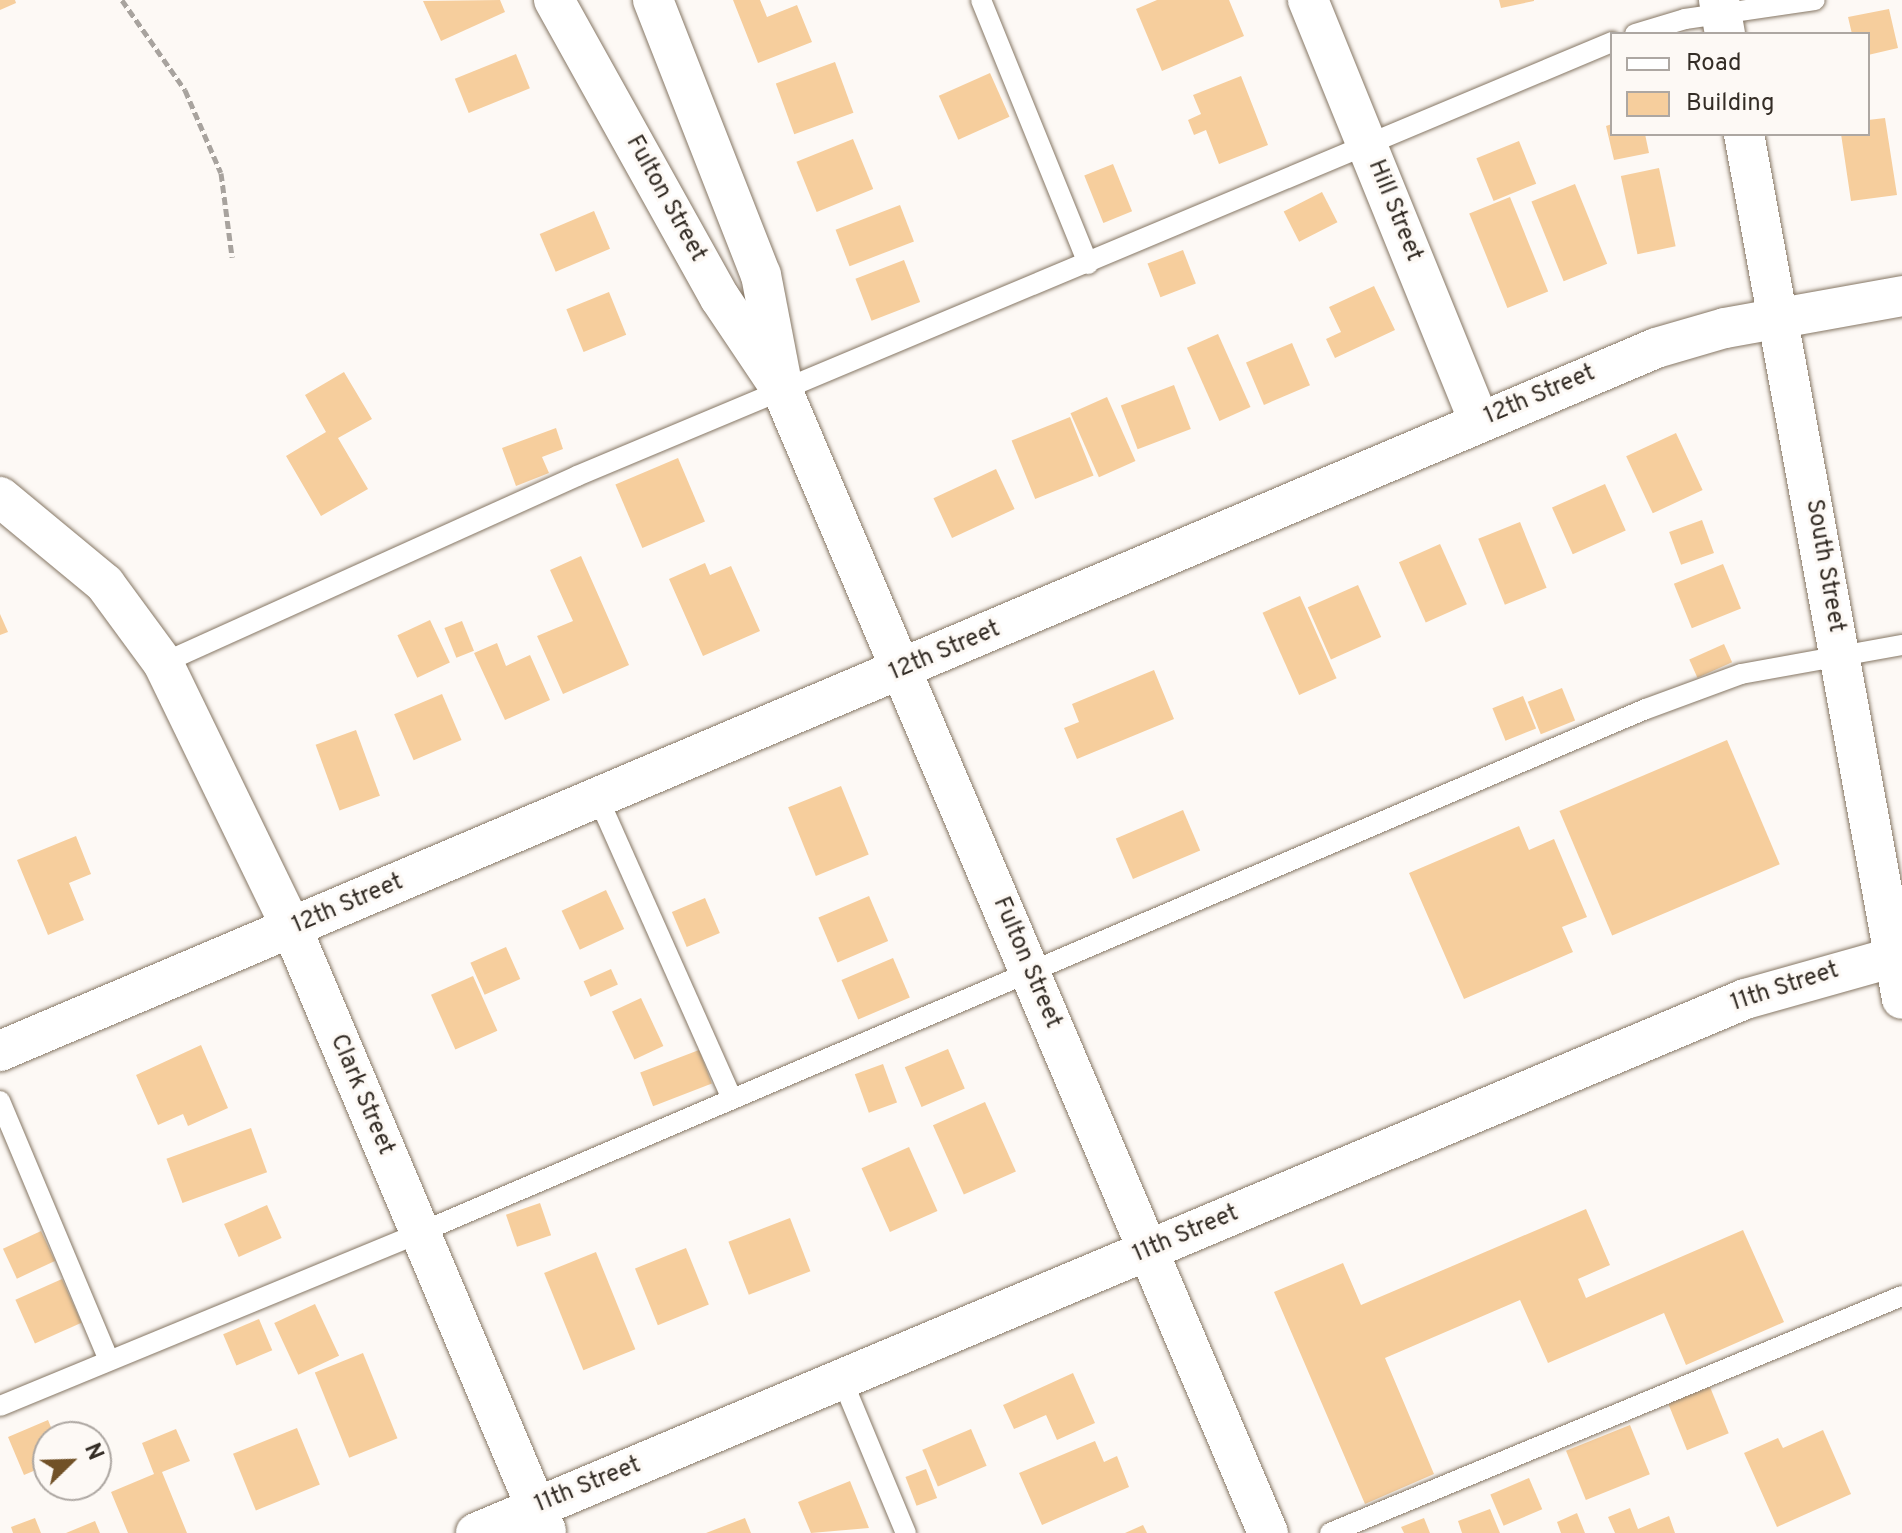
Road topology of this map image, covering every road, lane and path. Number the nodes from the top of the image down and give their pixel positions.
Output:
1 (122, 0) edge
2 (554, 0) edge
3 (653, 0) edge
4 (981, 0) edge
5 (1308, 0) edge
6 (1815, 0) edge
7 (1722, 16) edge
8 (1645, 32) edge
9 (1610, 43) edge
10 (1744, 136) edge
11 (1368, 147) junction
12 (232, 257) dead end
13 (1088, 264) junction
14 (1902, 296) edge
15 (1779, 317) junction
16 (783, 392) junction
17 (1479, 422) junction
18 (0, 497) edge
19 (1902, 645) edge
20 (1840, 655) junction
21 (163, 663) junction
22 (905, 669) junction
23 (599, 800) junction
24 (292, 929) junction
25 (1898, 956) edge
26 (1029, 972) junction
27 (1902, 999) edge
28 (0, 1051) edge
29 (732, 1099) junction
30 (0, 1101) edge
31 (419, 1233) junction
32 (1150, 1250) junction
33 (1902, 1296) edge
34 (109, 1360) junction
35 (843, 1382) junction
36 (0, 1406) edge
37 (541, 1520) edge
38 (476, 1533) edge
39 (906, 1533) edge
40 (1268, 1533) edge
41 (1330, 1533) edge

1 - 12 path
2 - 16 street, Fulton Street
3 - 16 street, Fulton Street
4 - 13 lane
5 - 11 street, Hill Street
6 - 7 lane
7 - 8 lane
9 - 11 lane
10 - 15 street, South Street
11 - 13 lane
11 - 17 street, Hill Street
13 - 16 lane
14 - 15 street, 12th Street
15 - 17 street, 12th Street
15 - 20 street, South Street
16 - 21 lane
16 - 22 street, Fulton Street
17 - 22 street, 12th Street
18 - 21 street, Clark Street
19 - 20 lane
20 - 25 street, South Street
20 - 26 lane
21 - 24 street, Clark Street
22 - 23 street, 12th Street
22 - 26 street, Fulton Street
23 - 24 street, 12th Street
23 - 29 lane
24 - 28 street, 12th Street
24 - 31 street, Clark Street
25 - 27 street, South Street
25 - 32 street, 11th Street
26 - 29 lane
26 - 32 street, Fulton Street
29 - 31 lane
30 - 34 lane
31 - 34 lane
31 - 37 street, Clark Street
32 - 35 street, 11th Street
32 - 40 street, Fulton Street
33 - 41 lane
34 - 36 lane
35 - 37 street, 11th Street
35 - 39 lane
37 - 38 street, 11th Street

